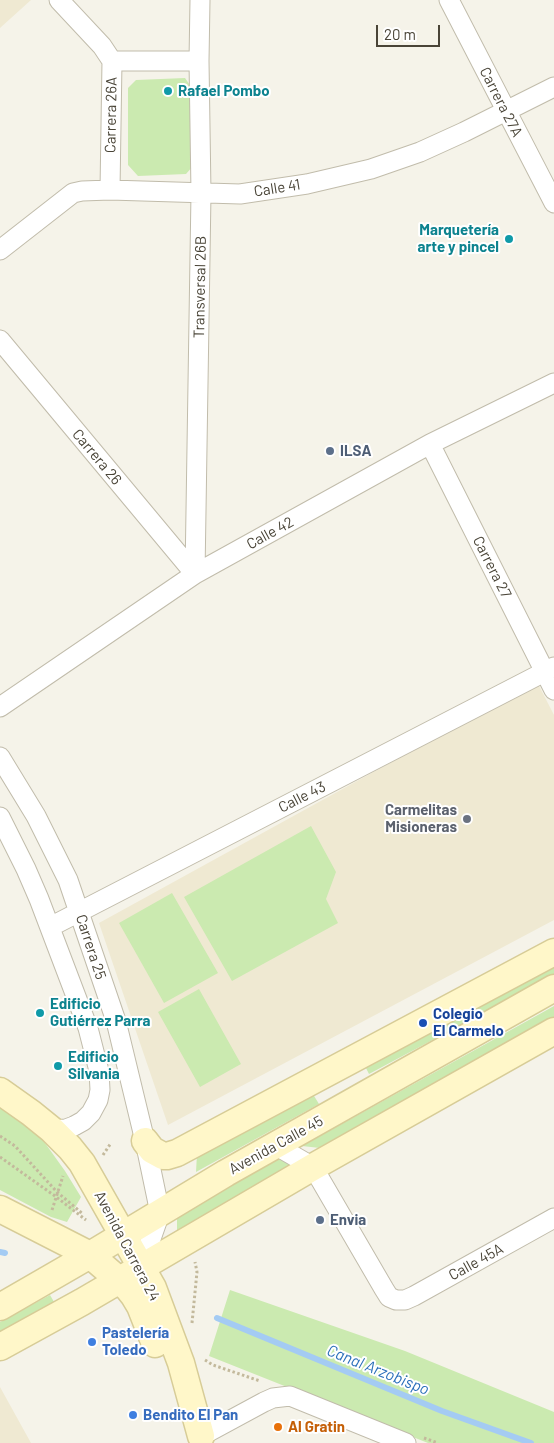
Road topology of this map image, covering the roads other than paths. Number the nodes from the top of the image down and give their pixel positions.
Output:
1 (58, 0) edge
2 (200, 0) edge
3 (449, 0) edge
4 (112, 61) junction
5 (199, 62) junction
6 (554, 87) edge
7 (506, 112) junction
8 (110, 190) junction
9 (201, 193) junction
10 (554, 202) edge
11 (0, 250) edge
12 (0, 340) edge
13 (554, 383) edge
14 (430, 444) junction
15 (195, 574) junction
16 (549, 669) edge
17 (554, 690) edge
18 (0, 707) edge
19 (0, 757) edge
20 (0, 817) edge
21 (79, 912) junction
22 (50, 927) junction
23 (554, 952) edge
24 (554, 988) edge
25 (554, 1031) edge
26 (354, 1060) junction
27 (0, 1091) edge
28 (330, 1114) junction
29 (52, 1130) junction
30 (145, 1141) junction
31 (275, 1145) junction
32 (313, 1167) junction
33 (0, 1209) edge
34 (160, 1213) junction
35 (554, 1218) edge
36 (123, 1235) junction
37 (90, 1255) junction
38 (141, 1267) junction
39 (119, 1280) junction
40 (0, 1307) edge
41 (0, 1347) edge
42 (203, 1440) edge
43 (406, 1443) edge

1 - 4 street, Carrera 26A
2 - 5 street, Transversal 26B
3 - 7 street, Carrera 27A
4 - 5 street
4 - 8 street, Carrera 26A
5 - 9 street, Transversal 26B
6 - 7 street, Calle 41
7 - 9 street, Calle 41
7 - 10 street, Carrera 27A
8 - 9 street, Calle 41
8 - 11 street, Calle 41
9 - 15 street, Transversal 26B
12 - 15 street, Carrera 26
13 - 14 street, Calle 42
14 - 15 street, Calle 42
14 - 16 street, Carrera 27
15 - 18 street, Calle 42
16 - 17 street, Carrera 27
16 - 21 street, Calle 43
19 - 21 street, Carrera 25
20 - 22 street, Carrera 25
21 - 22 street, Calle 43
21 - 30 street, Carrera 25
22 - 29 street, Carrera 25
23 - 26 main road
24 - 28 main road, Avenida Calle 45
25 - 32 main road
26 - 28 main road
26 - 30 main road
27 - 29 main road, Avenida Carrera 24
28 - 31 main road, Avenida Calle 45
29 - 36 main road, Avenida Carrera 24
30 - 34 street, Carrera 25
31 - 32 street
31 - 34 main road, Avenida Calle 45
32 - 35 street, Calle 45A
32 - 38 main road
33 - 37 main road, Avenida Carrera 24
34 - 36 main road, Avenida Calle 45
34 - 38 street
36 - 37 main road, Avenida Calle 45
36 - 38 main road, Avenida Carrera 24
37 - 39 main road, Avenida Carrera 24
37 - 40 main road, Avenida Calle 45
38 - 39 main road
38 - 42 main road, Avenida Carrera 24
39 - 41 main road
39 - 42 main road, Avenida Carrera 24
42 - 43 street

